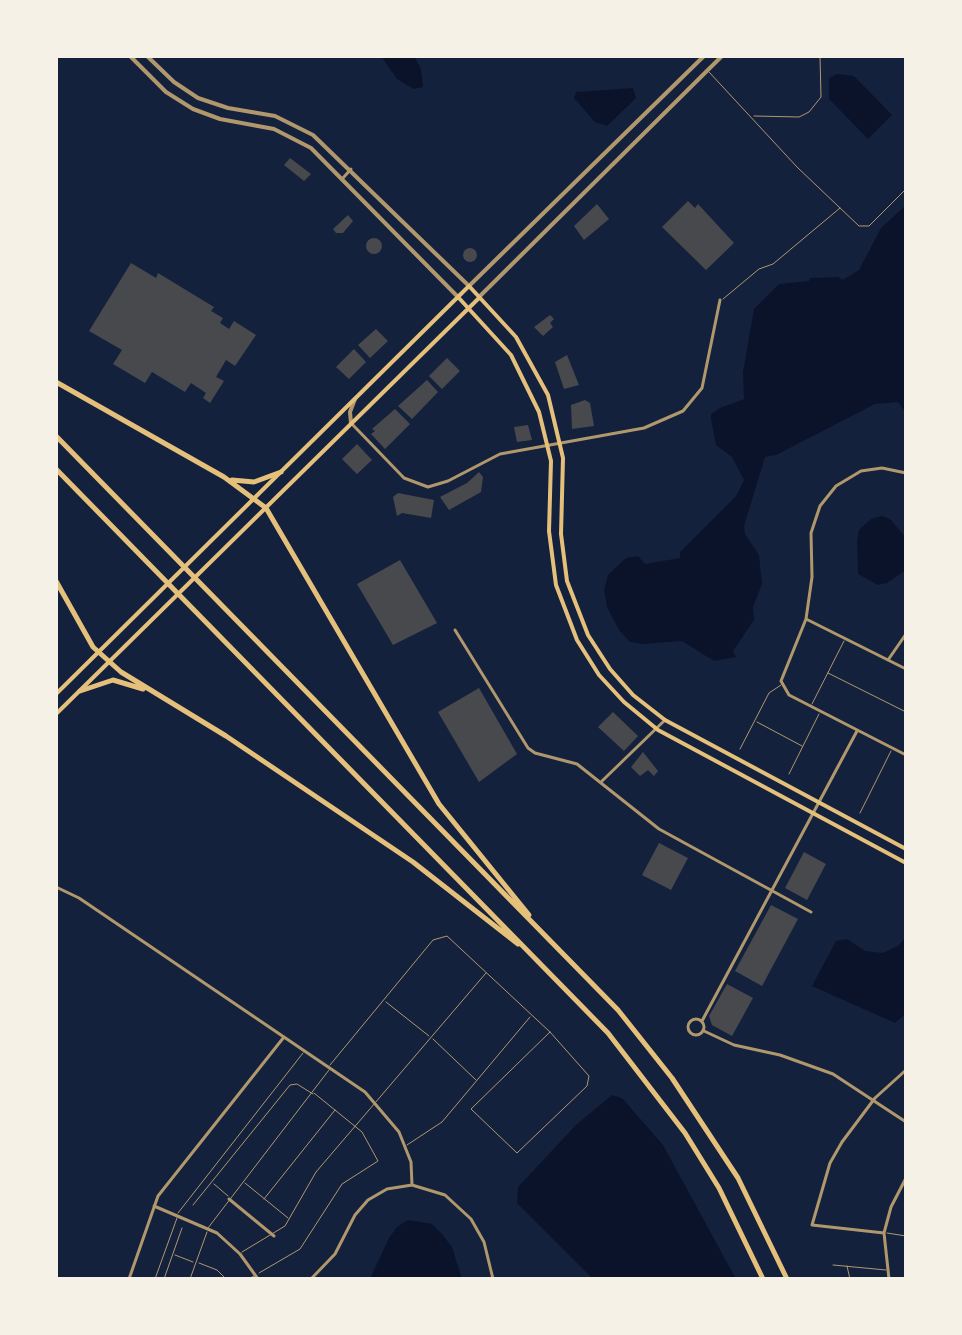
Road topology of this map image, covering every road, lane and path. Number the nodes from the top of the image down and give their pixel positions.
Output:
1 (130, 56) edge
2 (147, 56) edge
3 (704, 56) edge
4 (722, 56) edge
5 (820, 57) edge
6 (707, 70) junction
7 (751, 116) junction
8 (351, 169) junction
9 (343, 178) junction
10 (906, 189) edge
11 (841, 207) junction
12 (469, 286) junction
13 (458, 297) junction
14 (479, 297) junction
15 (720, 300) joint
16 (469, 307) junction
17 (56, 382) edge
18 (356, 397) junction
19 (351, 423) junction
20 (56, 436) edge
21 (560, 443) junction
22 (548, 445) junction
23 (56, 469) edge
24 (281, 472) junction
25 (906, 473) edge
26 (224, 477) junction
27 (254, 499) junction
28 (266, 508) junction
29 (56, 581) edge
30 (806, 619) junction
31 (455, 630) dead end
32 (906, 634) edge
33 (845, 638) junction
34 (99, 652) junction
35 (111, 660) junction
36 (888, 660) junction
37 (906, 669) edge
38 (828, 673) junction
39 (781, 685) junction
40 (80, 691) junction
41 (147, 691) junction
42 (56, 694) edge
43 (811, 707) junction
44 (820, 712) junction
45 (906, 712) edge
46 (56, 714) edge
47 (665, 720) junction
48 (755, 721) junction
49 (658, 730) junction
50 (857, 731) junction
51 (803, 746) junction
52 (740, 749) dead end
53 (892, 749) junction
54 (906, 755) edge
55 (789, 774) dead end
56 (601, 781) junction
57 (819, 803) junction
58 (813, 813) junction
59 (860, 813) dead end
60 (906, 849) edge
61 (906, 863) edge
62 (56, 887) edge
63 (772, 889) junction
64 (811, 912) dead end
65 (545, 935) junction
66 (488, 971) junction
67 (549, 971) junction
68 (384, 1000) junction
69 (532, 1015) junction
70 (702, 1021) junction
71 (704, 1031) junction
72 (550, 1032) junction
73 (284, 1037) junction
74 (432, 1038) junction
75 (305, 1051) junction
76 (329, 1068) junction
77 (906, 1070) edge
78 (477, 1081) junction
79 (314, 1094) junction
80 (875, 1098) junction
81 (377, 1103) junction
82 (335, 1110) junction
83 (906, 1122) edge
84 (356, 1127) junction
85 (405, 1146) junction
86 (906, 1178) edge
87 (212, 1182) junction
88 (243, 1182) junction
89 (412, 1185) junction
90 (230, 1198) junction
91 (264, 1199) junction
92 (193, 1205) dead end
93 (154, 1206) junction
94 (178, 1215) junction
95 (290, 1220) junction
96 (182, 1228) dead end
97 (208, 1228) junction
98 (884, 1233) junction
99 (274, 1236) junction
100 (906, 1236) edge
101 (240, 1254) junction
102 (173, 1255) junction
103 (196, 1262) junction
104 (833, 1265) dead end
105 (847, 1266) junction
106 (218, 1271) junction
107 (887, 1271) junction
108 (257, 1277) edge
109 (129, 1279) edge
110 (155, 1279) edge
111 (164, 1279) edge
112 (190, 1279) edge
113 (219, 1279) edge
114 (226, 1279) edge
115 (248, 1279) edge
116 (311, 1279) edge
117 (493, 1279) edge
118 (763, 1279) edge
119 (787, 1279) edge
120 (850, 1279) edge
121 (889, 1279) edge

1 - 9 street
2 - 8 street
3 - 12 street
4 - 6 street
5 - 7 lane
6 - 7 lane
6 - 14 street
7 - 11 lane
8 - 9 street
8 - 12 street
9 - 13 street
10 - 11 lane
11 - 15 lane
12 - 13 main road
12 - 14 main road
13 - 16 main road
13 - 18 main road
14 - 16 main road
14 - 21 main road
15 - 21 street
16 - 19 main road
16 - 22 main road
17 - 26 highway
18 - 19 street
18 - 24 main road
19 - 22 street
19 - 28 main road
20 - 65 highway
21 - 22 street
21 - 47 main road
22 - 49 main road
23 - 67 highway
24 - 26 highway
24 - 27 main road
25 - 30 street
26 - 27 highway
27 - 28 highway
27 - 34 main road
28 - 35 main road
28 - 65 highway
29 - 34 highway
30 - 33 street
30 - 39 street
31 - 56 street
32 - 36 street
33 - 36 street
33 - 38 lane
34 - 35 highway
34 - 42 main road
35 - 40 main road
35 - 41 highway
36 - 37 street
38 - 43 lane
38 - 45 lane
39 - 43 street
39 - 48 lane
40 - 41 highway
40 - 46 main road
41 - 67 highway
43 - 44 street
44 - 50 street
44 - 51 lane
47 - 49 street
47 - 57 main road
48 - 51 lane
48 - 52 lane
49 - 56 street
49 - 58 main road
50 - 53 street
50 - 57 street
51 - 55 lane
53 - 54 street
53 - 59 lane
56 - 63 street
57 - 58 street
57 - 60 main road
58 - 61 main road
58 - 63 street
62 - 73 street
63 - 64 street
63 - 70 street
65 - 119 highway
66 - 68 lane
66 - 69 lane
66 - 74 lane
67 - 118 highway
68 - 74 lane
68 - 76 lane
69 - 72 lane
69 - 78 lane
70 - 71 street
70 - 71 street
71 - 80 street
72 - 72 lane
73 - 75 street
73 - 93 street
74 - 78 lane
74 - 81 lane
75 - 76 street
75 - 94 lane
76 - 79 lane
76 - 81 street
77 - 80 street
78 - 85 lane
79 - 82 lane
79 - 87 lane
79 - 88 lane
80 - 83 street
80 - 98 street
81 - 84 lane
81 - 85 street
82 - 84 lane
82 - 91 lane
84 - 95 lane
84 - 108 lane
85 - 89 street
86 - 98 street
87 - 90 lane
87 - 92 lane
88 - 90 lane
88 - 91 lane
89 - 116 street
89 - 117 street
90 - 97 lane
90 - 99 street
91 - 95 lane
93 - 94 street
93 - 109 street
94 - 97 street
94 - 110 lane
95 - 99 lane
96 - 102 lane
97 - 101 street
97 - 103 lane
98 - 100 lane
98 - 107 street
99 - 101 lane
101 - 108 street
102 - 103 lane
102 - 111 lane
103 - 106 lane
103 - 112 lane
104 - 105 lane
105 - 107 lane
105 - 120 lane
106 - 113 lane
106 - 114 lane
107 - 121 street
108 - 115 lane

